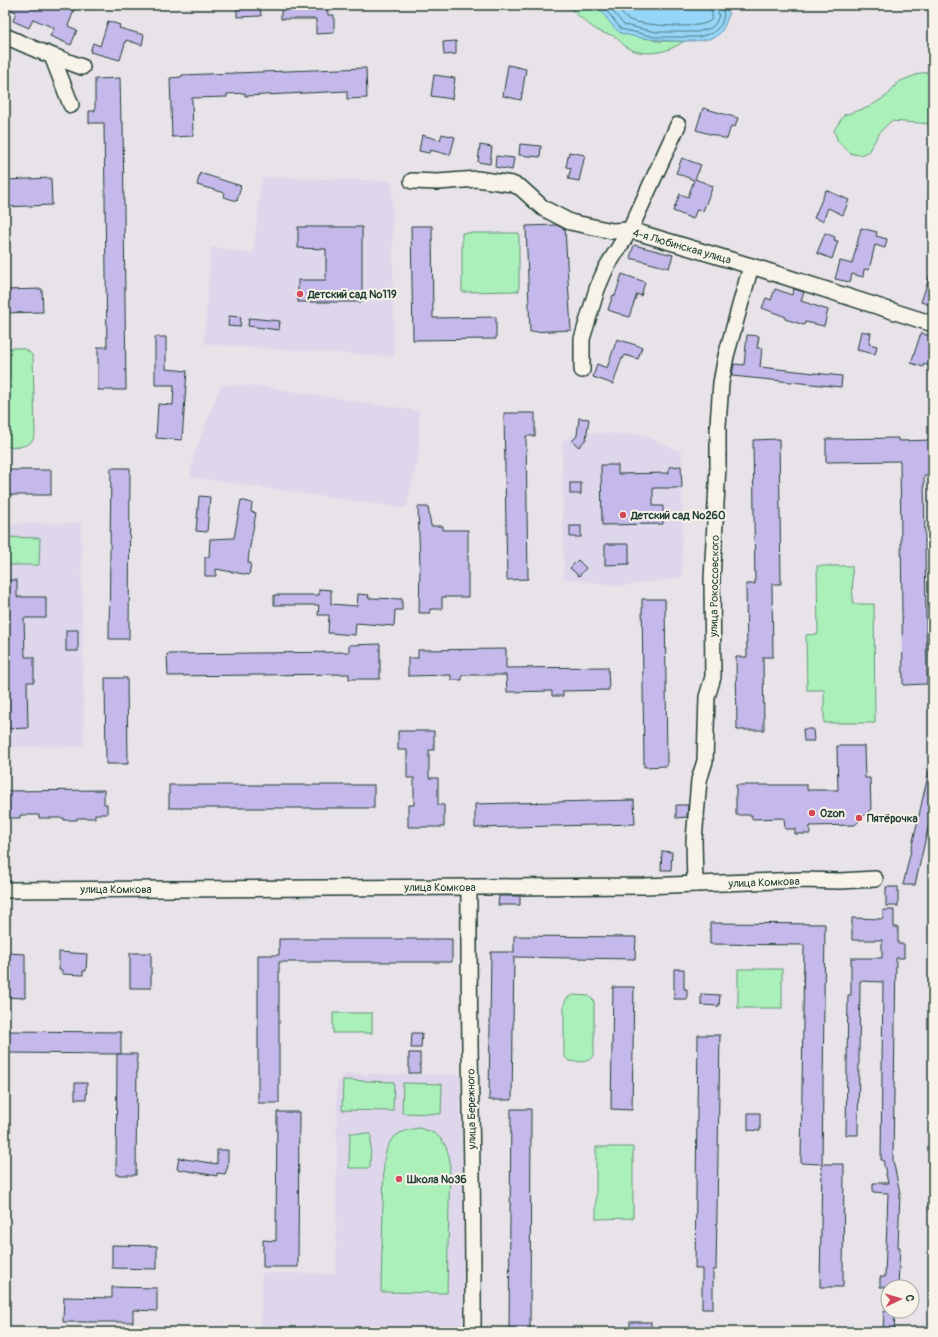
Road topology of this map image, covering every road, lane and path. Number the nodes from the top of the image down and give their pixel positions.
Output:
1 (5, 36) edge
2 (52, 56) junction
3 (82, 67) dead end
4 (71, 105) dead end
5 (678, 125) dead end
6 (412, 182) dead end
7 (630, 230) junction
8 (751, 266) junction
9 (933, 324) edge
10 (582, 370) dead end
11 (875, 879) dead end
12 (695, 884) junction
13 (469, 887) junction
14 (5, 890) edge
15 (473, 1332) edge

1 - 2 street
2 - 3 street
2 - 4 street
5 - 7 street
6 - 7 street, 4-я Любинская улица
7 - 8 street, 4-я Любинская улица
7 - 10 street
8 - 9 street, 4-я Любинская улица
8 - 12 street, улица Рокоссовского
11 - 12 street, улица Комкова
12 - 13 street, улица Комкова
13 - 14 street, улица Комкова
13 - 15 street, улица Бережного

